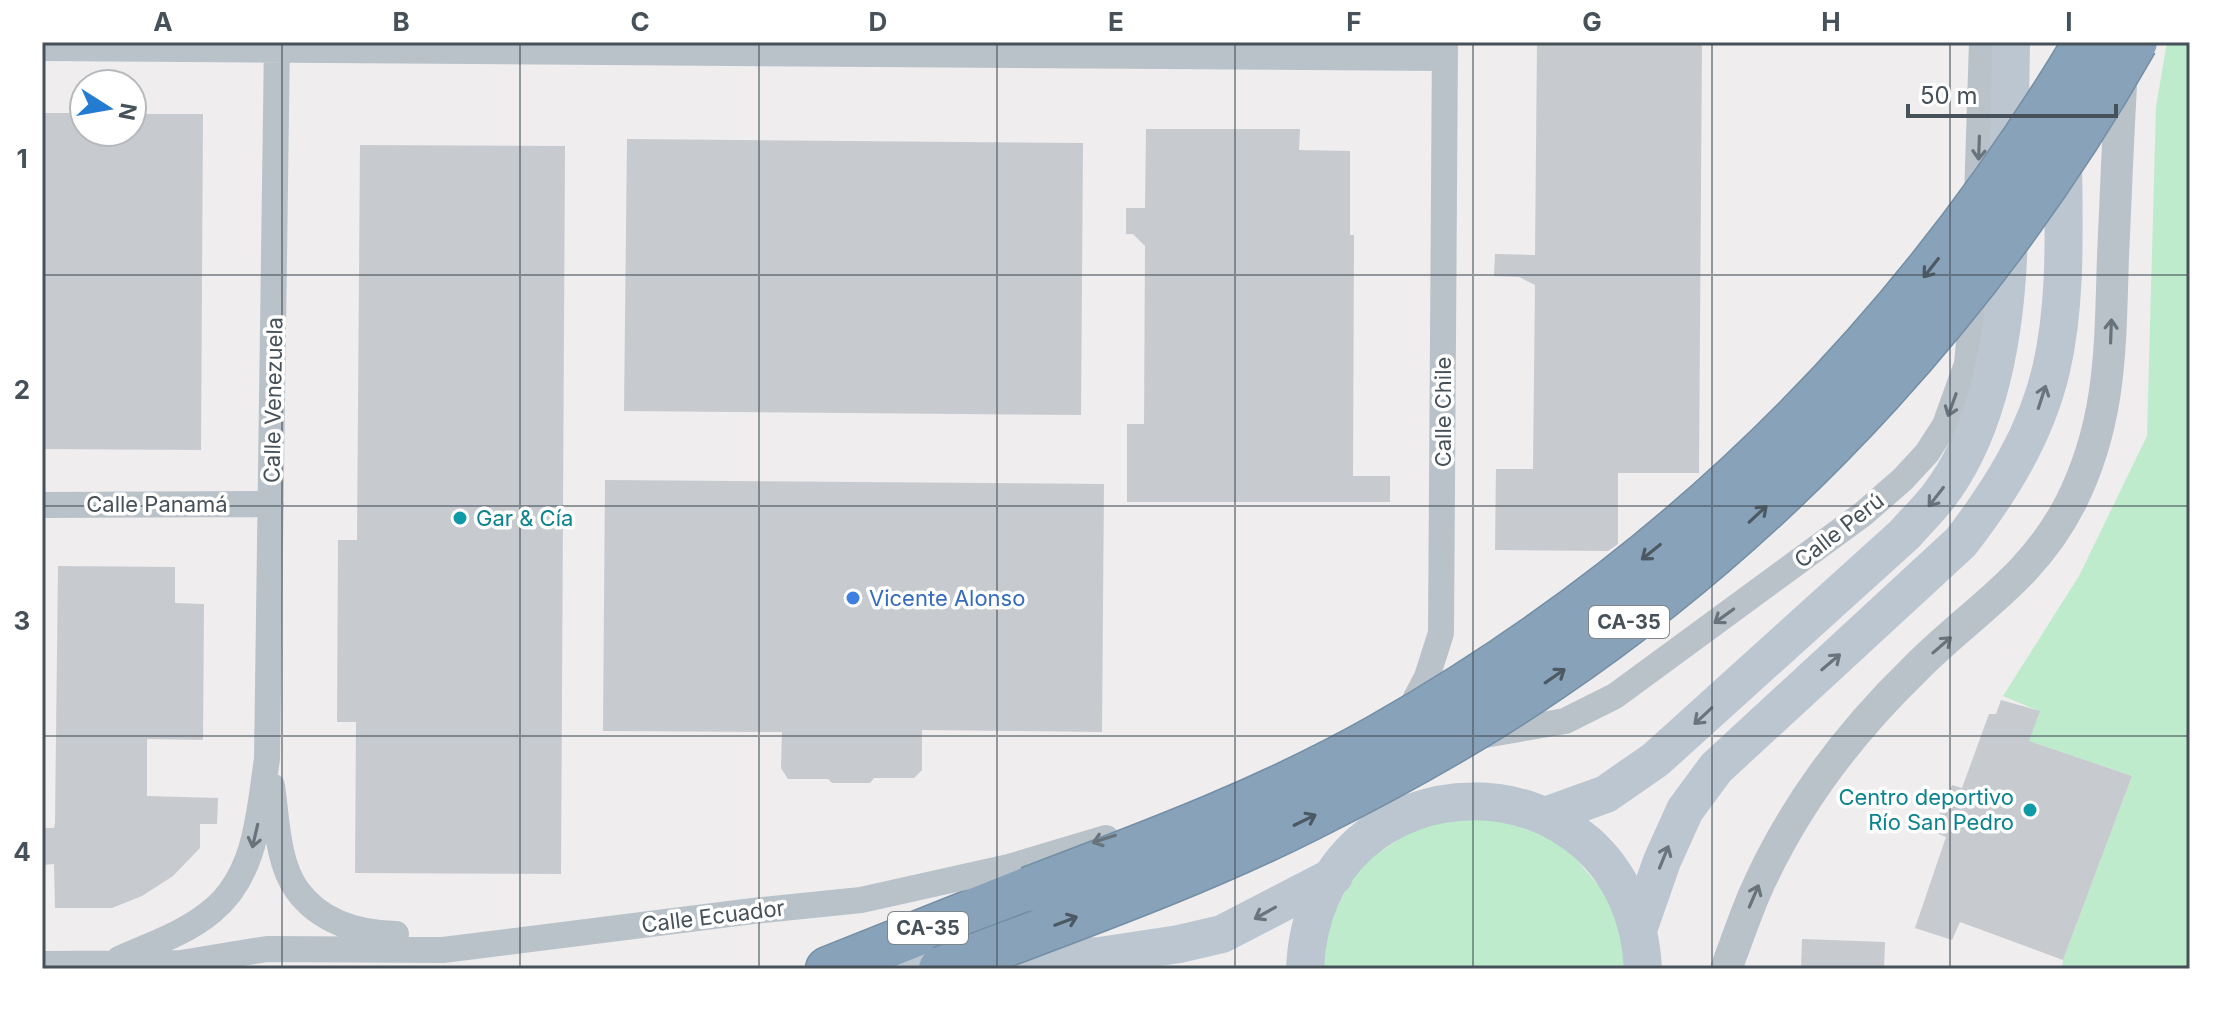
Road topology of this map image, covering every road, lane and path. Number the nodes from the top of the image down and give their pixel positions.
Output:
1 (1982, 42) edge
2 (2011, 42) edge
3 (2064, 42) edge
4 (2086, 42) edge
5 (2124, 42) edge
6 (2135, 42) edge
7 (277, 46) edge
8 (42, 48) edge
9 (1444, 50) edge
10 (271, 504) junction
11 (42, 505) edge
12 (1441, 633) junction
13 (1523, 728) junction
14 (1365, 757) junction
15 (267, 759) junction
16 (1545, 816) junction
17 (1334, 876) junction
18 (1638, 930) junction
19 (559, 935) junction
20 (42, 964) edge
21 (101, 966) edge
22 (828, 969) edge
23 (856, 969) edge
24 (941, 969) edge
25 (1305, 969) edge
26 (1643, 969) edge
27 (1726, 969) edge

1 -> 13 street, Calle Perú
2 -> 16 main road, Calle Perú
18 -> 3 main road
4 -> 22 highway, CA-35, bridge
27 -> 5 street
24 -> 6 highway, CA-35, bridge
7 - 8 street
7 - 9 street
7 - 10 street, Calle Venezuela
9 - 12 street, Calle Chile
10 - 11 street, Calle Panamá
10 - 15 street, Calle Venezuela
12 - 13 street
12 - 14 street, Calle Chile
13 - 14 street, Calle Perú
14 -> 19 street, Calle Ecuador
15 - 19 street
15 -> 21 street
16 - 17 main road
16 - 18 main road
17 -> 23 main road
17 - 25 main road
18 - 26 main road
19 - 21 street, Calle Ecuador
20 - 21 street, Calle Ecuador

